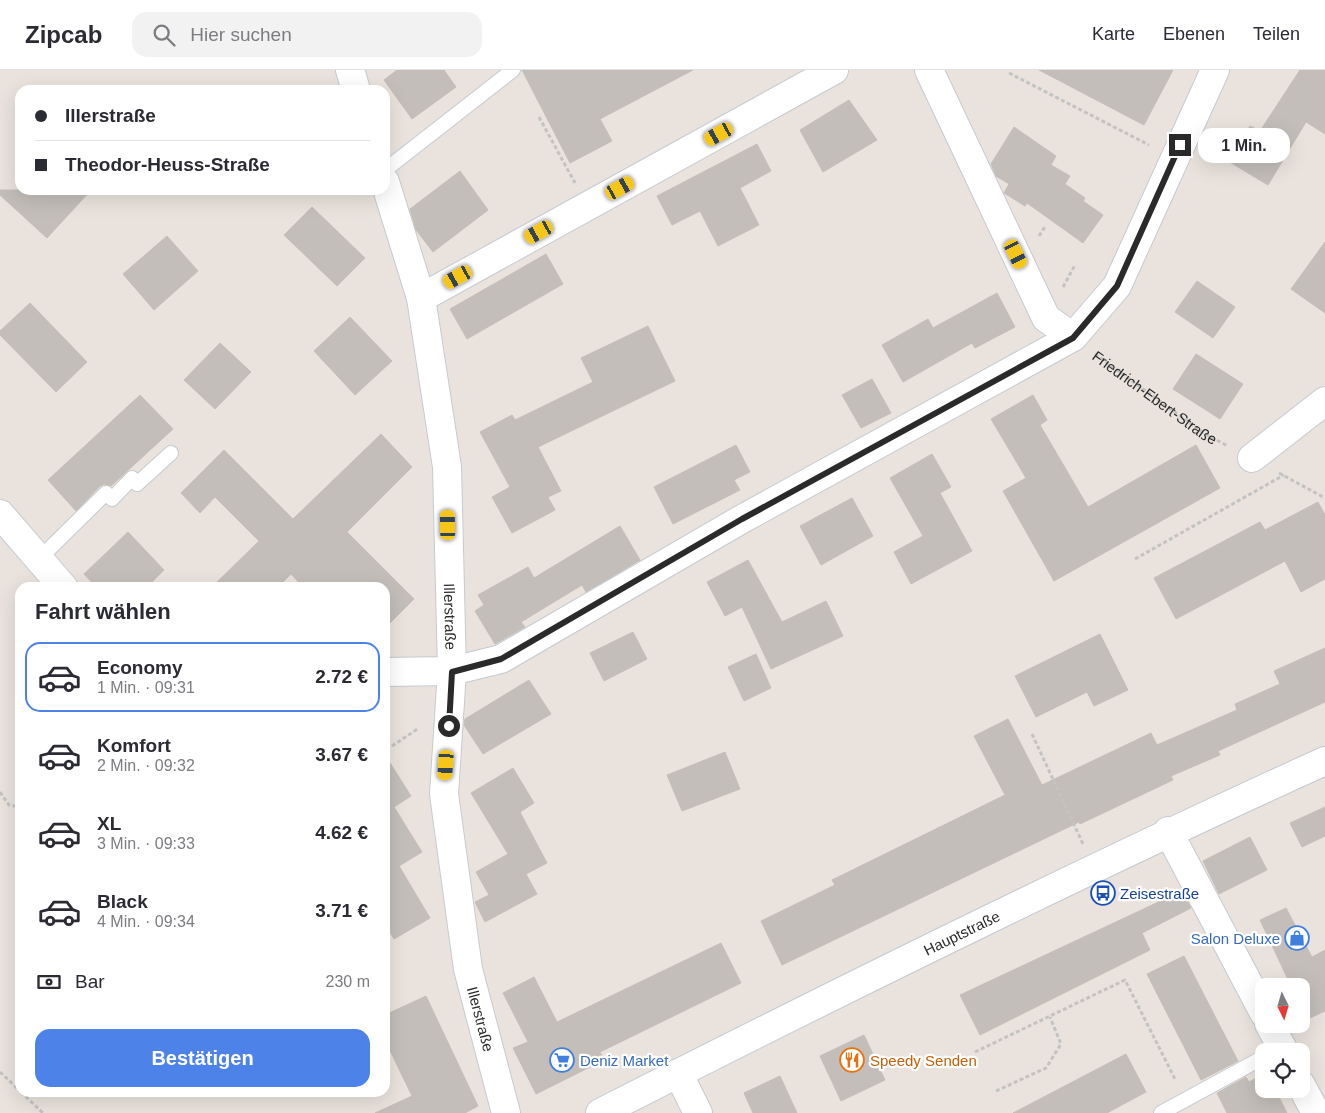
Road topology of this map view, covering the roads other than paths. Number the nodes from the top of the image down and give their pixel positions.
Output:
1 (514, 70) edge
2 (834, 70) edge
3 (929, 70) edge
4 (1215, 70) edge
5 (390, 166) edge
6 (389, 195) edge
7 (421, 298) junction
8 (1073, 338) junction
9 (1325, 401) edge
10 (171, 453) dead end
11 (1252, 458) road end
12 (0, 514) edge
13 (39, 559) junction
14 (59, 582) edge
15 (390, 672) edge
16 (452, 672) junction
17 (1325, 760) edge
18 (1168, 831) junction
19 (1255, 996) edge
20 (1255, 1063) edge
21 (678, 1073) junction
22 (1308, 1098) edge
23 (506, 1113) edge
24 (600, 1113) edge
25 (698, 1113) edge
26 (1162, 1113) edge
27 (1316, 1113) edge

1 - 5 lane
2 - 7 street
3 - 8 street
4 - 8 street
6 - 7 street, Illerstraße
7 - 16 street, Illerstraße
8 - 16 street
9 - 11 street
10 - 13 lane
12 - 13 street
13 - 14 street
15 - 16 street
16 - 23 street, Illerstraße
17 - 18 street, Hauptstraße
18 - 19 street
18 - 21 street, Hauptstraße
20 - 26 lane
21 - 24 street, Hauptstraße
21 - 25 street
22 - 27 street

